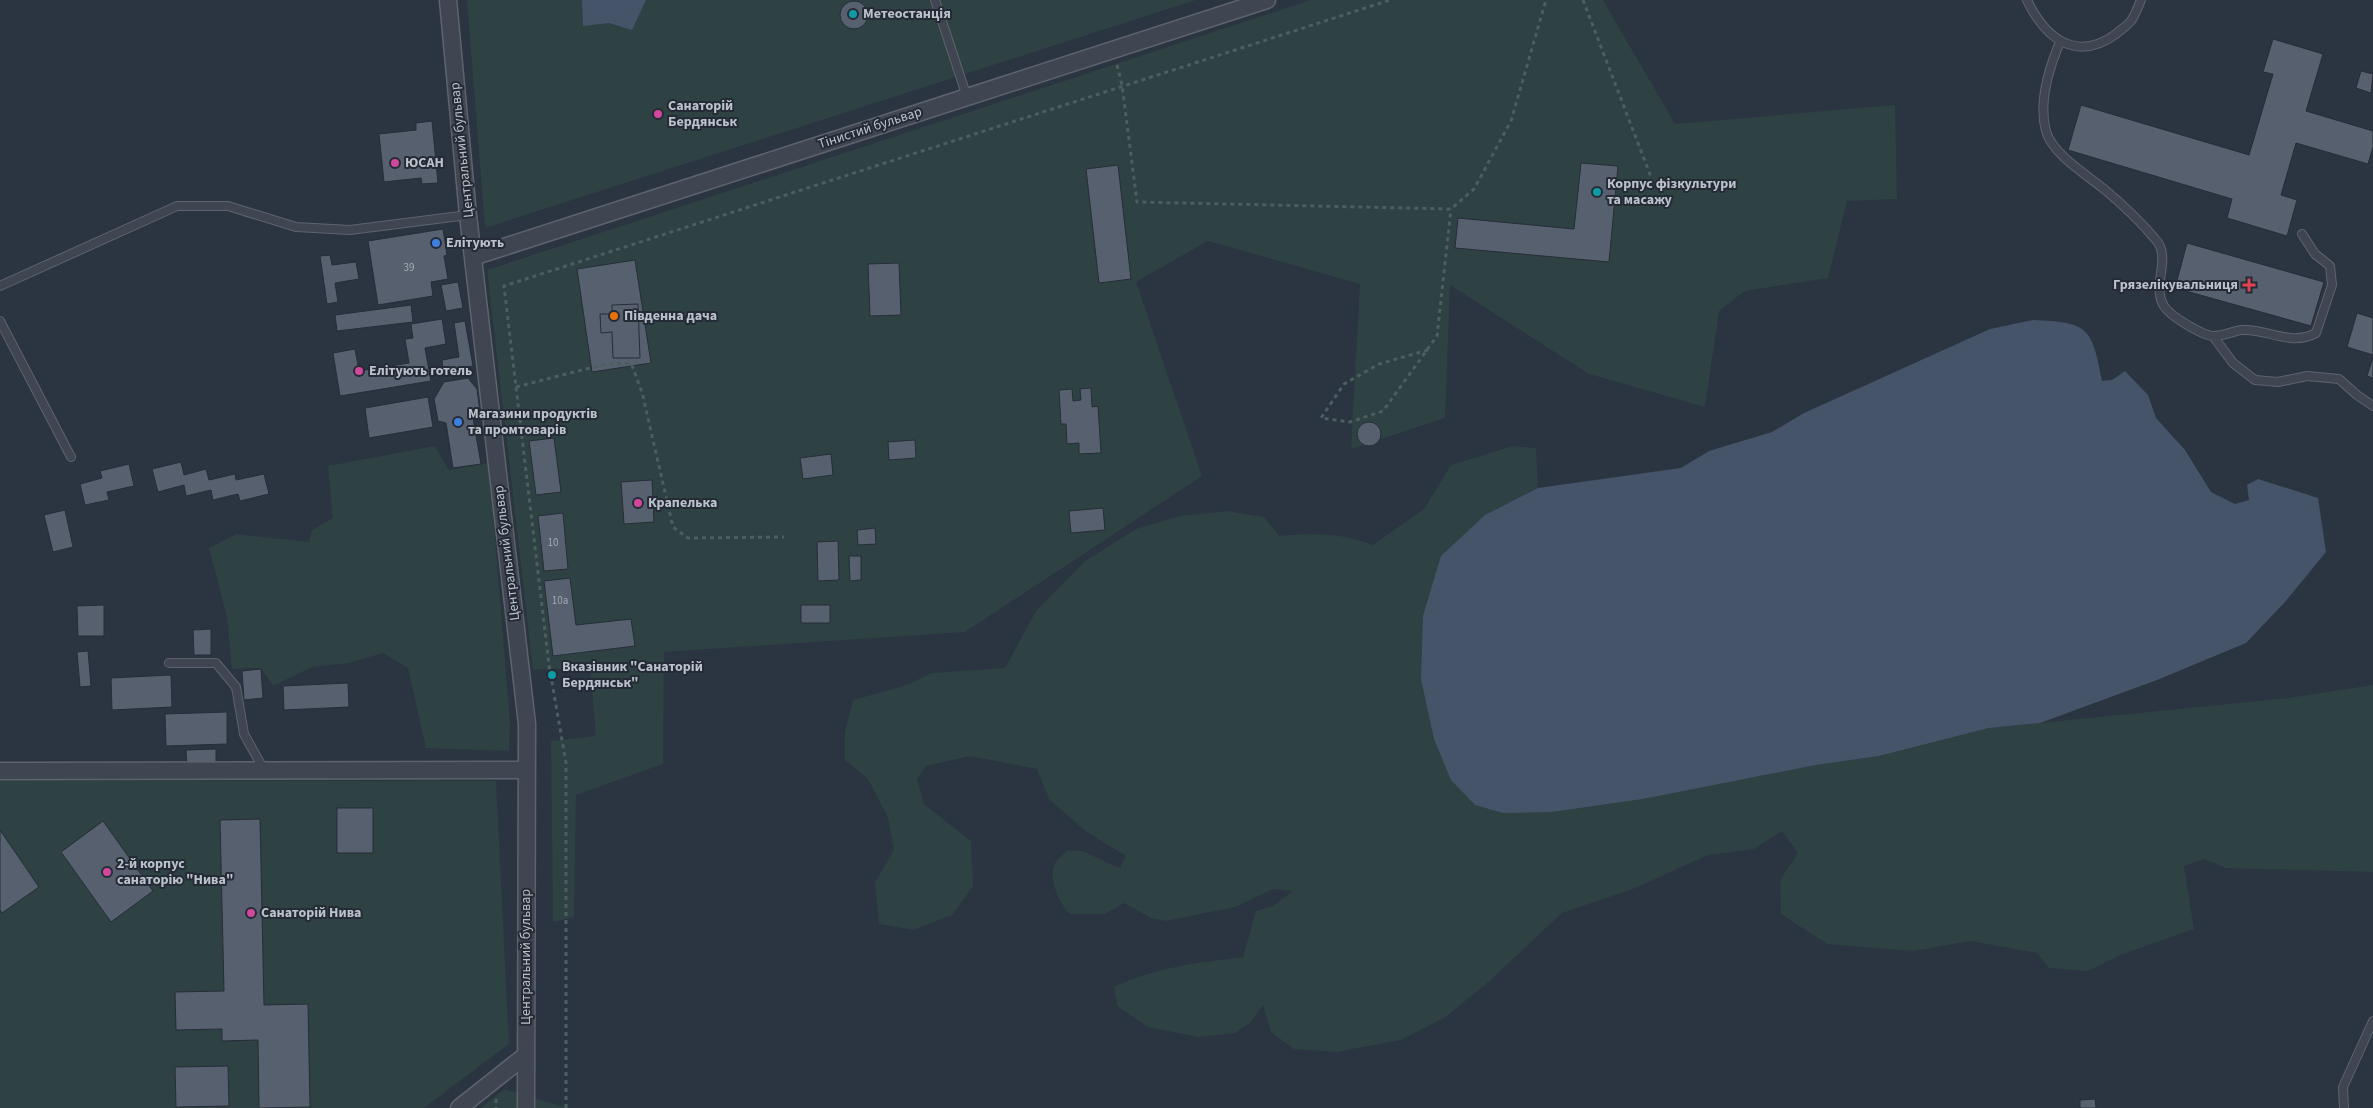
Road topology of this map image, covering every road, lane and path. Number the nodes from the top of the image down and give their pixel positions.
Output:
1 (448, 0) edge
2 (935, 0) edge
3 (1267, 0) edge
4 (1390, 0) edge
5 (1546, 0) edge
6 (1583, 0) edge
7 (2027, 0) edge
8 (2141, 0) edge
9 (2060, 42) junction
10 (1113, 50) junction
11 (1122, 85) junction
12 (967, 97) junction
13 (1651, 177) dead end
14 (1451, 209) junction
15 (468, 215) junction
16 (2302, 234) dead end
17 (473, 257) junction
18 (0, 286) edge
19 (0, 321) edge
20 (2212, 336) junction
21 (1428, 350) junction
22 (516, 387) junction
23 (2373, 406) edge
24 (71, 457) dead end
25 (784, 537) dead end
26 (169, 663) dead end
27 (264, 770) junction
28 (527, 770) junction
29 (0, 771) edge
30 (2373, 1021) edge
31 (526, 1055) junction
32 (459, 1108) edge
33 (526, 1108) edge
34 (566, 1108) edge
35 (2344, 1108) edge

1 - 15 street, Центральний бульвар
2 - 12 lane
3 - 10 street, Тінистий бульвар
4 - 11 path
5 - 14 path
6 - 13 path
7 - 9 lane
8 - 9 lane
9 - 20 lane
10 - 11 path
10 - 12 street, Тінистий бульвар
11 - 14 path
11 - 22 path
12 - 17 street, Тінистий бульвар
14 - 21 path
15 - 17 street, Центральний бульвар
15 - 18 lane
16 - 20 lane
17 - 28 street, Центральний бульвар
19 - 24 lane
20 - 23 lane
21 - 21 path
22 - 25 path
22 - 34 path
26 - 27 lane
27 - 28 street
27 - 29 street
28 - 31 street, Центральний бульвар
30 - 35 lane
31 - 32 street
31 - 33 street, Центральний бульвар

